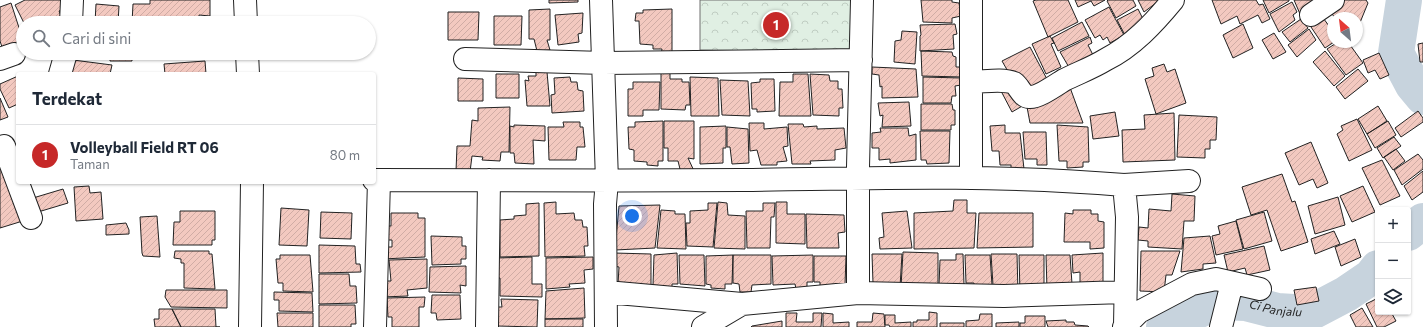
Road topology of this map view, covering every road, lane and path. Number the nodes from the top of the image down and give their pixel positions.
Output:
1 (72, 0) edge
2 (245, 0) edge
3 (601, 0) edge
4 (862, 0) edge
5 (972, 0) edge
6 (1173, 0) edge
7 (1333, 0) edge
8 (1311, 15) dead end
9 (71, 16) edge
10 (246, 16) edge
11 (465, 59) dead end
12 (64, 60) edge
13 (248, 60) edge
14 (861, 60) junction
15 (604, 63) junction
16 (61, 72) edge
17 (248, 72) edge
18 (971, 82) junction
19 (7, 144) edge
20 (16, 172) edge
21 (858, 178) junction
22 (971, 178) junction
23 (376, 180) edge
24 (489, 180) junction
25 (607, 181) junction
26 (1189, 181) dead end
27 (20, 184) edge
28 (252, 184) edge
29 (1124, 186) junction
30 (31, 218) dead end
31 (1260, 289) dead end
32 (1230, 290) junction
33 (606, 292) junction
34 (1124, 292) junction
35 (858, 294) junction
36 (742, 304) junction
37 (1221, 326) edge
38 (250, 327) edge
39 (375, 327) edge
40 (487, 327) edge
41 (606, 327) edge
42 (703, 327) edge
43 (1124, 327) edge

1 - 9 street
2 - 10 street
3 - 15 street
4 - 14 street
5 - 18 street
6 - 18 street
7 - 8 street
11 - 15 street
12 - 16 street
13 - 17 street
14 - 15 street
14 - 21 street
15 - 25 street
18 - 22 street
19 - 20 street
21 - 22 street
21 - 25 street
21 - 35 street
22 - 29 street
23 - 24 street
23 - 39 street
24 - 25 street
24 - 40 street
25 - 33 street
26 - 29 street
27 - 30 street
28 - 38 street
29 - 34 street
31 - 32 street
32 - 37 street
32 - 43 street
33 - 36 street
33 - 41 street
34 - 35 street
34 - 43 street
35 - 36 street
36 - 42 street

